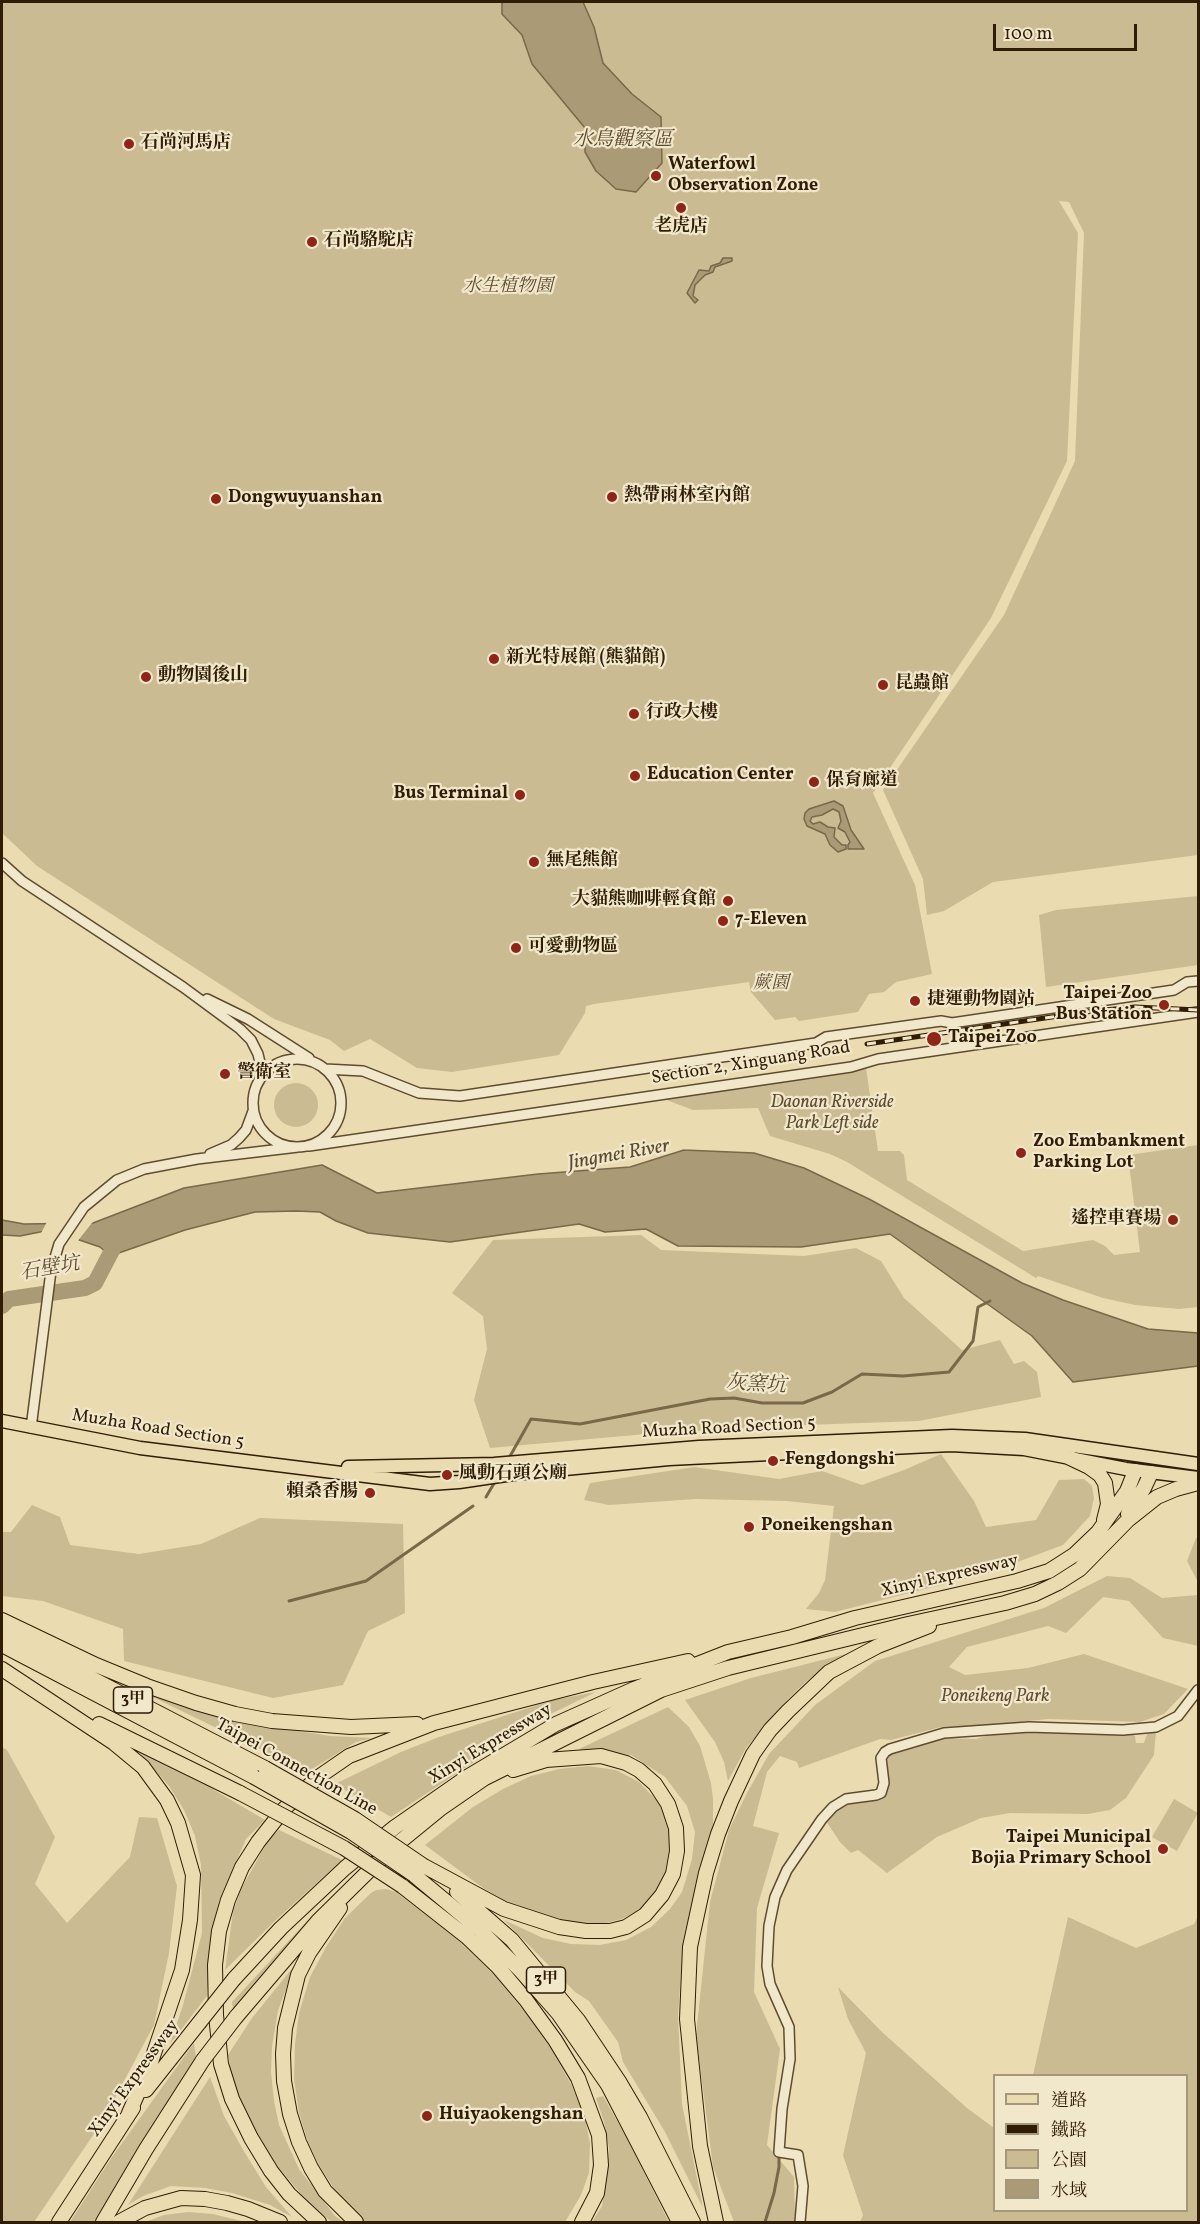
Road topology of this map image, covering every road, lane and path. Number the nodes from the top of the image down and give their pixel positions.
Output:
1 (2, 863) edge
2 (1198, 981) edge
3 (183, 987) junction
4 (1198, 1012) edge
5 (321, 1066) junction
6 (260, 1078) junction
7 (254, 1109) junction
8 (309, 1146) junction
9 (298, 1147) junction
10 (197, 1159) junction
11 (2, 1421) edge
12 (32, 1428) junction
13 (1070, 1458) junction
14 (1147, 1458) junction
15 (1198, 1464) edge
16 (422, 1465) junction
17 (311, 1468) junction
18 (1135, 1471) junction
19 (1150, 1473) junction
20 (1198, 1478) edge
21 (414, 1482) junction
22 (1198, 1483) edge
23 (1103, 1537) junction
24 (970, 1611) junction
25 (2, 1620) edge
26 (2, 1632) edge
27 (2, 1645) edge
28 (728, 1652) junction
29 (2, 1669) edge
30 (1198, 1690) edge
31 (57, 1704) junction
32 (434, 1723) junction
33 (260, 1772) junction
34 (440, 1809) junction
35 (419, 1871) junction
36 (360, 1879) junction
37 (129, 2113) junction
38 (635, 2120) junction
39 (59, 2223) edge
40 (104, 2223) edge
41 (119, 2223) edge
42 (280, 2223) edge
43 (319, 2223) edge
44 (356, 2223) edge
45 (582, 2223) edge
46 (679, 2223) edge
47 (693, 2223) edge
48 (716, 2223) edge
49 (800, 2223) edge

1 - 3 street
2 - 5 street, Section 2, Xinguang Road
3 - 5 street
3 - 6 street
4 - 8 street, Section 2, Xinguang Road
5 - 6 street
5 - 8 street
6 - 7 street
7 - 9 street
7 - 10 street
8 - 9 street
9 - 10 street
10 - 12 street
11 - 12 main road, Muzha Road Section 5
12 - 17 main road, Muzha Road Section 5
13 - 18 main road, Muzha Road Section 5
13 - 21 main road, Muzha Road Section 5
13 - 23 highway
14 - 15 main road, Muzha Road Section 5
14 - 16 main road, Muzha Road Section 5
14 - 18 main road
14 - 19 main road
16 - 17 main road, Muzha Road Section 5
16 - 21 main road
17 - 21 main road, Muzha Road Section 5
18 - 19 main road, Muzha Road Section 5
18 - 23 highway
19 - 20 main road, Muzha Road Section 5
19 - 23 highway
22 - 23 highway
23 - 24 highway, Xinyi Expressway
23 - 28 highway, Xinyi Expressway
24 - 34 highway, Xinyi Expressway
24 - 48 highway
25 - 32 highway
26 - 33 highway, Taipei Connection Line / 3甲
27 - 33 highway, Taipei Connection Line / 3甲
28 - 32 highway
28 - 37 highway, Xinyi Expressway, bridge
29 - 31 highway
30 - 49 street
31 - 37 highway
31 - 45 highway, bridge
32 - 43 highway
33 - 35 highway, Taipei Connection Line / 3甲, bridge
34 - 35 highway
34 - 36 highway, Xinyi Expressway
35 - 38 highway, Taipei Connection Line / 3甲
36 - 40 highway, Xinyi Expressway, bridge
36 - 44 highway
37 - 39 highway, Xinyi Expressway
38 - 46 highway, Taipei Connection Line / 3甲
38 - 47 highway, Taipei Connection Line / 3甲
41 - 42 highway

